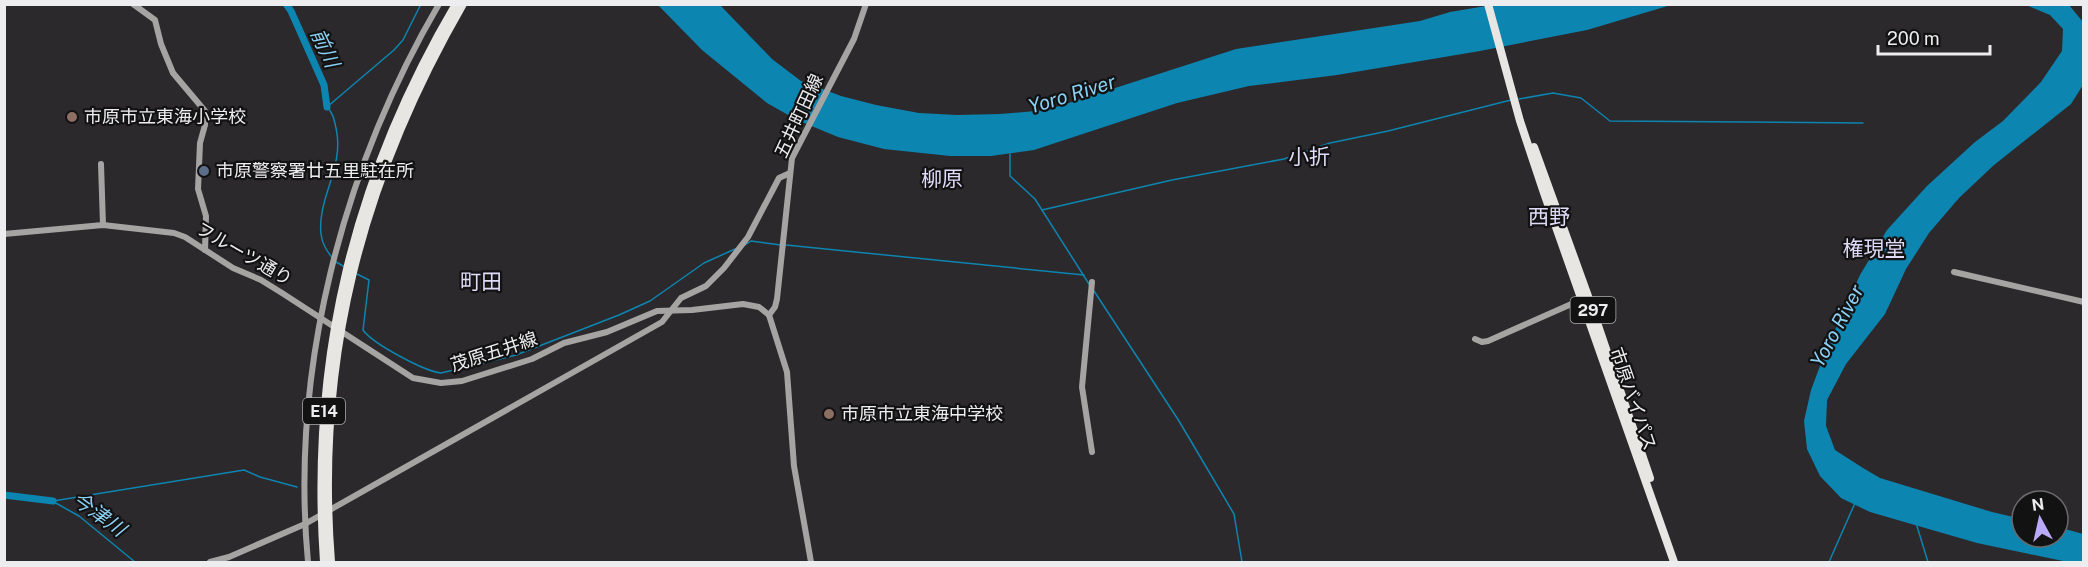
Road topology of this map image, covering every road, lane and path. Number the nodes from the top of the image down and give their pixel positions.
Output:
1 (133, 4) edge
2 (439, 4) edge
3 (456, 4) edge
4 (463, 4) edge
5 (866, 4) edge
6 (1488, 4) edge
7 (1493, 4) edge
8 (431, 55) junction
9 (1505, 59) junction
10 (101, 164) dead end
11 (790, 173) junction
12 (103, 225) junction
13 (4, 234) edge
14 (205, 250) junction
15 (1954, 272) dead end
16 (1092, 282) dead end
17 (1585, 298) junction
18 (2084, 302) edge
19 (672, 310) junction
20 (769, 315) junction
21 (321, 318) junction
22 (1475, 339) dead end
23 (1092, 453) dead end
24 (305, 524) junction
25 (325, 524) junction
26 (210, 562) edge
27 (308, 562) edge
28 (324, 562) edge
29 (331, 562) edge
30 (811, 562) edge
31 (1677, 562) edge

1 - 14 street
2 - 21 street
3 - 8 highway, E14
4 - 8 highway, E14
5 - 11 street, 五井町田線
6 - 9 highway, 市原バイパス / 297
7 - 9 highway, 市原バイパス / 297
8 - 25 highway, E14
9 - 17 highway, 市原バイパス / 297
10 - 12 street
11 - 19 street
11 - 20 street, 五井町田線
12 - 13 street, フルーツ通り
12 - 14 street, フルーツ通り
14 - 21 street, フルーツ通り
15 - 18 street
16 - 23 street
17 - 22 street
17 - 31 highway, 市原バイパス / 297
19 - 20 street, 茂原五井線
19 - 21 street, 茂原五井線
19 - 24 street
20 - 30 street
21 - 24 street
24 - 26 street
24 - 27 street
25 - 28 highway, E14
25 - 29 highway, E14

